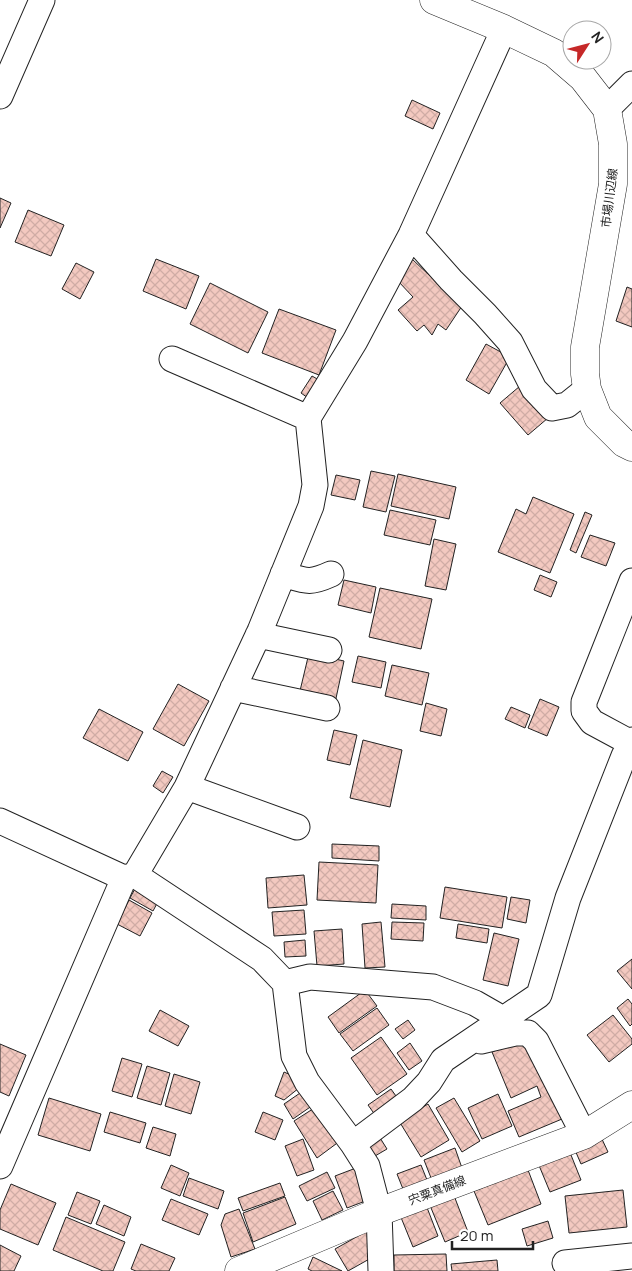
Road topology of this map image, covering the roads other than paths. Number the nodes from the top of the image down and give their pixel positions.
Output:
1 (42, 0) edge
2 (434, 0) edge
3 (504, 29) junction
4 (632, 84) edge
5 (0, 96) edge
6 (608, 110) junction
7 (411, 235) junction
8 (172, 359) dead end
9 (587, 389) junction
10 (308, 418) junction
11 (632, 447) edge
12 (283, 574) junction
13 (331, 574) dead end
14 (632, 580) edge
15 (258, 635) junction
16 (329, 650) dead end
17 (234, 688) junction
18 (327, 708) dead end
19 (631, 741) edge
20 (187, 787) junction
21 (0, 821) edge
22 (297, 827) dead end
23 (130, 877) junction
24 (285, 983) junction
25 (503, 1019) junction
26 (461, 1046) junction
27 (632, 1105) edge
28 (584, 1135) junction
29 (353, 1144) junction
30 (0, 1166) edge
31 (379, 1212) junction
32 (632, 1256) edge
33 (565, 1263) dead end
34 (239, 1271) edge
35 (381, 1271) edge

1 - 5 street
2 - 3 main road, 市場川辺線
3 - 6 main road, 市場川辺線
3 - 7 street
4 - 6 street
6 - 9 main road, 市場川辺線
7 - 9 street
7 - 10 street
8 - 10 street
9 - 11 main road, 市場川辺線
10 - 12 street
12 - 13 street
12 - 15 street
14 - 19 street
15 - 16 street
15 - 17 street
17 - 18 street
17 - 20 street
19 - 25 street
20 - 22 street
20 - 23 street
21 - 23 street
23 - 24 street
23 - 30 street
24 - 25 street
24 - 29 street
25 - 26 street
26 - 28 street
26 - 29 street
27 - 28 main road, 宍粟真備線
28 - 31 main road, 宍粟真備線
29 - 31 street
31 - 34 main road, 宍粟真備線
31 - 35 street
32 - 33 street

